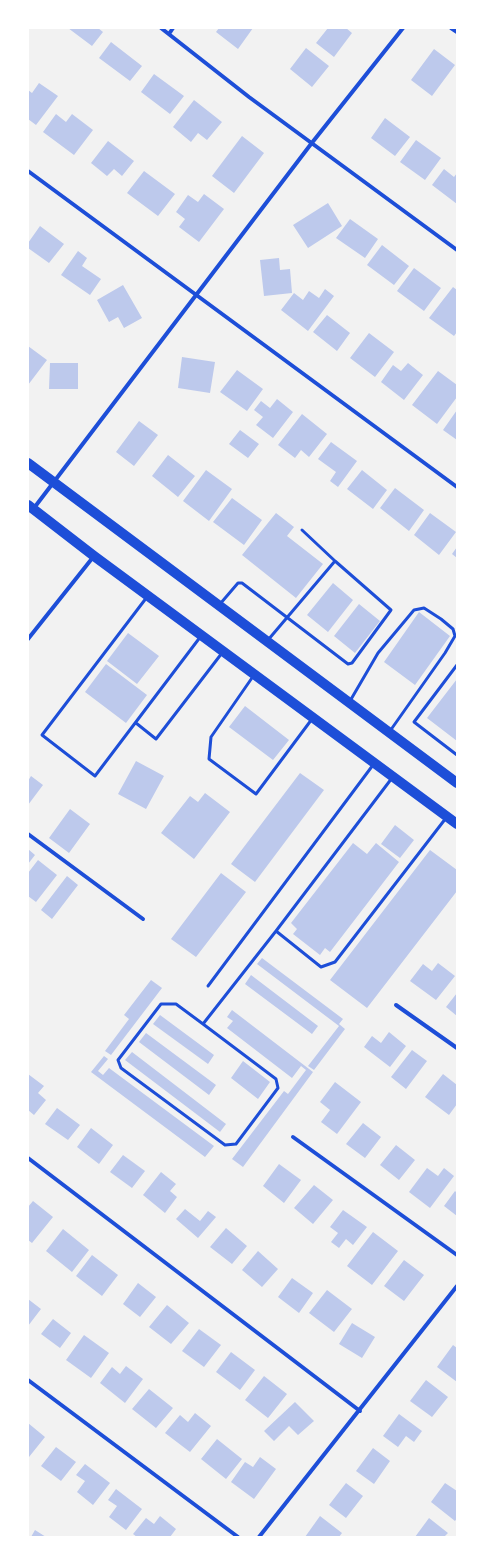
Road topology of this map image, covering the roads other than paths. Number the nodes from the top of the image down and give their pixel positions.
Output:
1 (161, 28) edge
2 (173, 28) edge
3 (403, 28) edge
4 (451, 28) edge
5 (457, 32) edge
6 (169, 34) junction
7 (311, 144) junction
8 (28, 170) edge
9 (457, 250) edge
10 (196, 294) junction
11 (28, 463) edge
12 (54, 482) junction
13 (457, 487) edge
14 (31, 507) edge
15 (302, 530) dead end
16 (94, 556) junction
17 (335, 561) junction
18 (148, 596) junction
19 (219, 605) junction
20 (286, 618) junction
21 (202, 635) junction
22 (28, 639) edge
23 (267, 641) junction
24 (224, 652) junction
25 (457, 665) edge
26 (254, 675) junction
27 (349, 702) junction
28 (313, 718) junction
29 (136, 723) junction
30 (390, 733) junction
31 (457, 755) edge
32 (374, 763) junction
33 (393, 777) junction
34 (457, 783) edge
35 (447, 817) junction
36 (457, 824) edge
37 (28, 834) edge
38 (143, 919) dead end
39 (276, 932) junction
40 (208, 986) dead end
41 (396, 1004) dead end
42 (202, 1024) junction
43 (457, 1048) edge
44 (293, 1137) dead end
45 (28, 1158) edge
46 (457, 1255) edge
47 (457, 1286) edge
48 (28, 1380) edge
49 (360, 1411) junction
50 (238, 1537) edge
51 (259, 1537) edge

1 - 6 street
2 - 6 street
3 - 7 street
4 - 5 street
6 - 7 street
7 - 9 street
7 - 10 street
8 - 10 street
10 - 12 street
10 - 13 street
11 - 12 main road
12 - 14 street
12 - 19 main road
14 - 16 main road
15 - 17 lane
16 - 18 main road
16 - 22 street
17 - 20 lane
17 - 20 lane
18 - 21 main road
18 - 29 lane
19 - 20 lane
19 - 23 main road
20 - 23 lane
21 - 24 main road
21 - 29 lane
23 - 27 main road
24 - 26 main road
24 - 29 lane
25 - 31 lane
26 - 28 main road
26 - 28 lane
27 - 30 main road
27 - 30 lane
28 - 32 main road
30 - 34 main road
32 - 33 main road
32 - 40 lane
33 - 35 main road
33 - 39 lane
35 - 36 main road
35 - 39 lane
37 - 38 street
39 - 42 lane
41 - 43 street
42 - 42 lane
44 - 46 street
45 - 49 street
47 - 49 street
48 - 50 street
49 - 51 street

